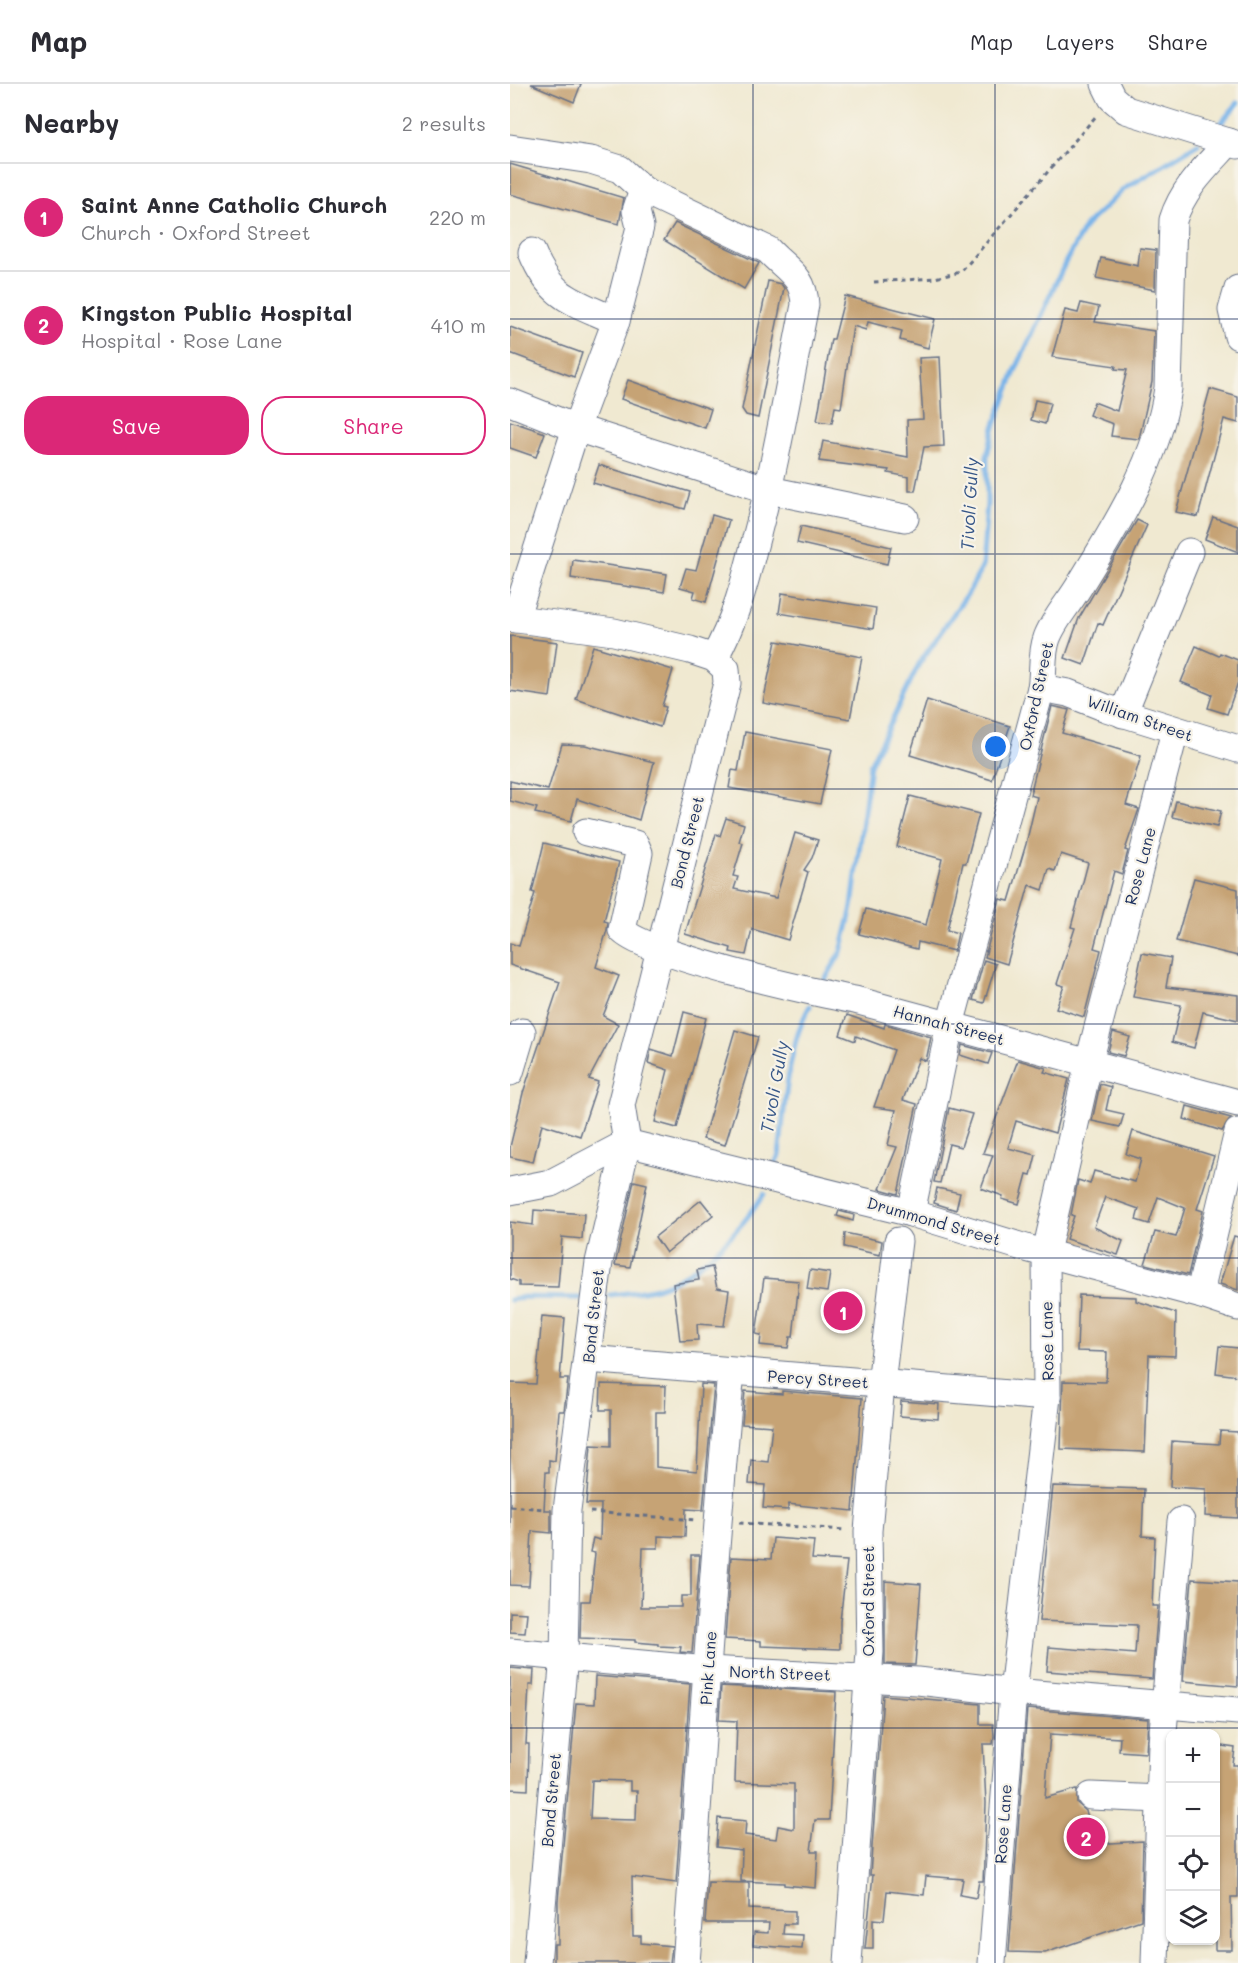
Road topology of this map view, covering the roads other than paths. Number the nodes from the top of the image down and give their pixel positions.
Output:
1 (1108, 91) edge
2 (1234, 143) edge
3 (510, 148) edge
4 (643, 190) junction
5 (532, 252) dead end
6 (1238, 289) edge
7 (616, 321) junction
8 (1238, 336) edge
9 (510, 402) edge
10 (576, 428) junction
11 (769, 490) junction
12 (905, 518) dead end
13 (1189, 552) dead end
14 (512, 619) edge
15 (714, 658) junction
16 (1041, 688) junction
17 (1123, 714) junction
18 (1175, 731) junction
19 (1238, 749) edge
20 (586, 832) dead end
21 (659, 951) junction
22 (950, 1025) junction
23 (522, 1032) dead end
24 (1089, 1062) junction
25 (510, 1072) edge
26 (1238, 1103) edge
27 (1238, 1132) edge
28 (627, 1143) junction
29 (510, 1191) edge
30 (911, 1213) junction
31 (898, 1240) dead end
32 (1046, 1252) junction
33 (1202, 1294) junction
34 (1238, 1307) edge
35 (588, 1359) junction
36 (731, 1372) junction
37 (881, 1384) junction
38 (1047, 1397) junction
39 (1181, 1521) dead end
40 (510, 1652) edge
41 (564, 1656) junction
42 (708, 1670) junction
43 (866, 1676) junction
44 (1013, 1692) junction
45 (1165, 1705) junction
46 (1238, 1711) edge
47 (1091, 1796) dead end
48 (1161, 1798) junction
49 (537, 1963) edge
50 (686, 1963) edge
51 (848, 1963) edge
52 (992, 1963) edge
53 (1155, 1963) edge

1 - 2 street
2 - 16 street, Oxford Street
3 - 4 street
4 - 7 street
4 - 11 street
5 - 7 street
6 - 8 street
7 - 10 street
9 - 10 street
10 - 11 street
10 - 14 street
11 - 12 street
11 - 15 street
13 - 17 street
14 - 15 street
15 - 21 street, Bond Street
16 - 17 street, William Street
16 - 22 street, Oxford Street
17 - 18 street, William Street
18 - 19 street, William Street
18 - 24 street, Rose Lane
20 - 21 street, Hannah Street
21 - 22 street, Hannah Street
21 - 28 street, Bond Street
22 - 24 street, Hannah Street
22 - 30 street, Oxford Street
23 - 25 street
24 - 26 street, Hannah Street
24 - 32 street, Rose Lane
27 - 33 street
28 - 29 street
28 - 30 street, Drummond Street
28 - 35 street, Bond Street
30 - 32 street, Drummond Street
31 - 37 street, Oxford Street
32 - 33 street, Drummond Street
32 - 38 street, Rose Lane
33 - 34 street, Drummond Street
35 - 36 street, Percy Street
35 - 41 street, Bond Street
36 - 37 street, Percy Street
36 - 42 street, Pink Lane
37 - 38 street, Percy Street
37 - 43 street, Oxford Street
38 - 44 street, Rose Lane
39 - 45 street
40 - 41 street, North Street
41 - 42 street, North Street
41 - 49 street, Bond Street
42 - 43 street, North Street
42 - 50 street, Pink Lane
43 - 44 street, North Street
43 - 51 street, Oxford Street
44 - 45 street, North Street
44 - 52 street, Rose Lane
45 - 46 street, North Street
45 - 48 street
47 - 48 street
48 - 53 street

